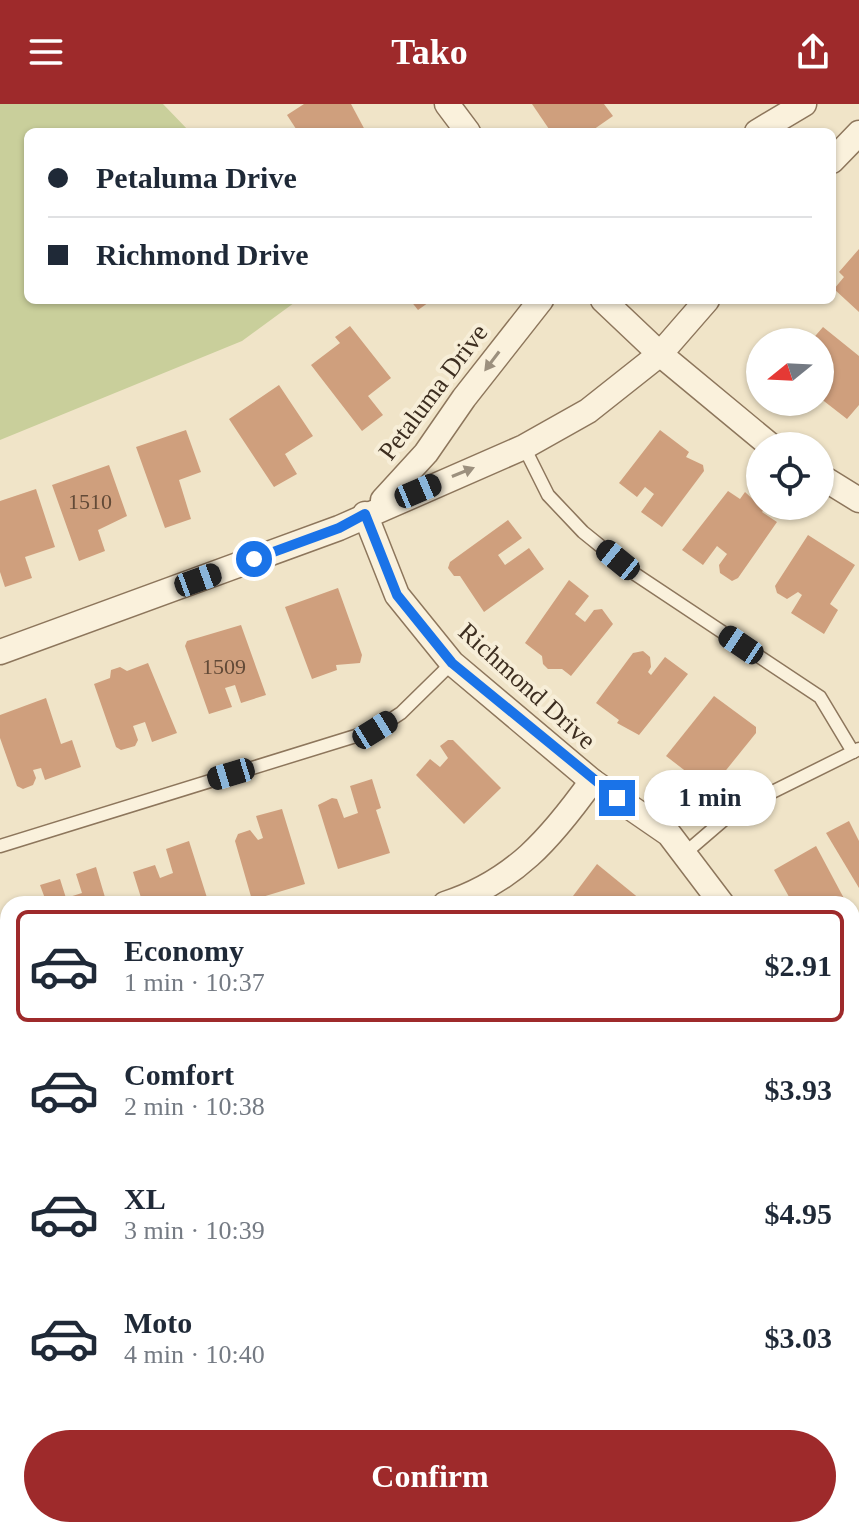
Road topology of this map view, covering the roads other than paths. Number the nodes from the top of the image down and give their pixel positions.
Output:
1 (447, 104) edge
2 (804, 104) edge
3 (465, 128) edge
4 (764, 128) edge
5 (859, 133) edge
6 (836, 157) edge
7 (538, 304) edge
8 (607, 304) edge
9 (704, 304) edge
10 (660, 354) junction
11 (754, 432) edge
12 (524, 447) junction
13 (834, 485) edge
14 (859, 500) edge
15 (365, 514) junction
16 (0, 652) edge
17 (452, 663) junction
18 (856, 751) edge
19 (592, 781) junction
20 (0, 846) edge
21 (684, 854) junction
22 (470, 896) edge
23 (716, 896) edge

1 - 3 street
2 - 4 street
5 - 6 street
7 -> 15 street, Petaluma Drive
8 - 10 street
9 - 10 street, Petaluma Drive
10 - 11 street
10 - 12 street, Petaluma Drive
15 -> 12 street, Petaluma Drive
12 - 18 lane
13 - 14 street
15 - 16 street, Petaluma Drive
15 - 17 street, Richmond Drive
17 - 19 street, Richmond Drive
17 - 20 lane
18 - 21 lane
19 - 21 street, Richmond Drive
19 - 22 street
21 - 23 street, Richmond Drive

